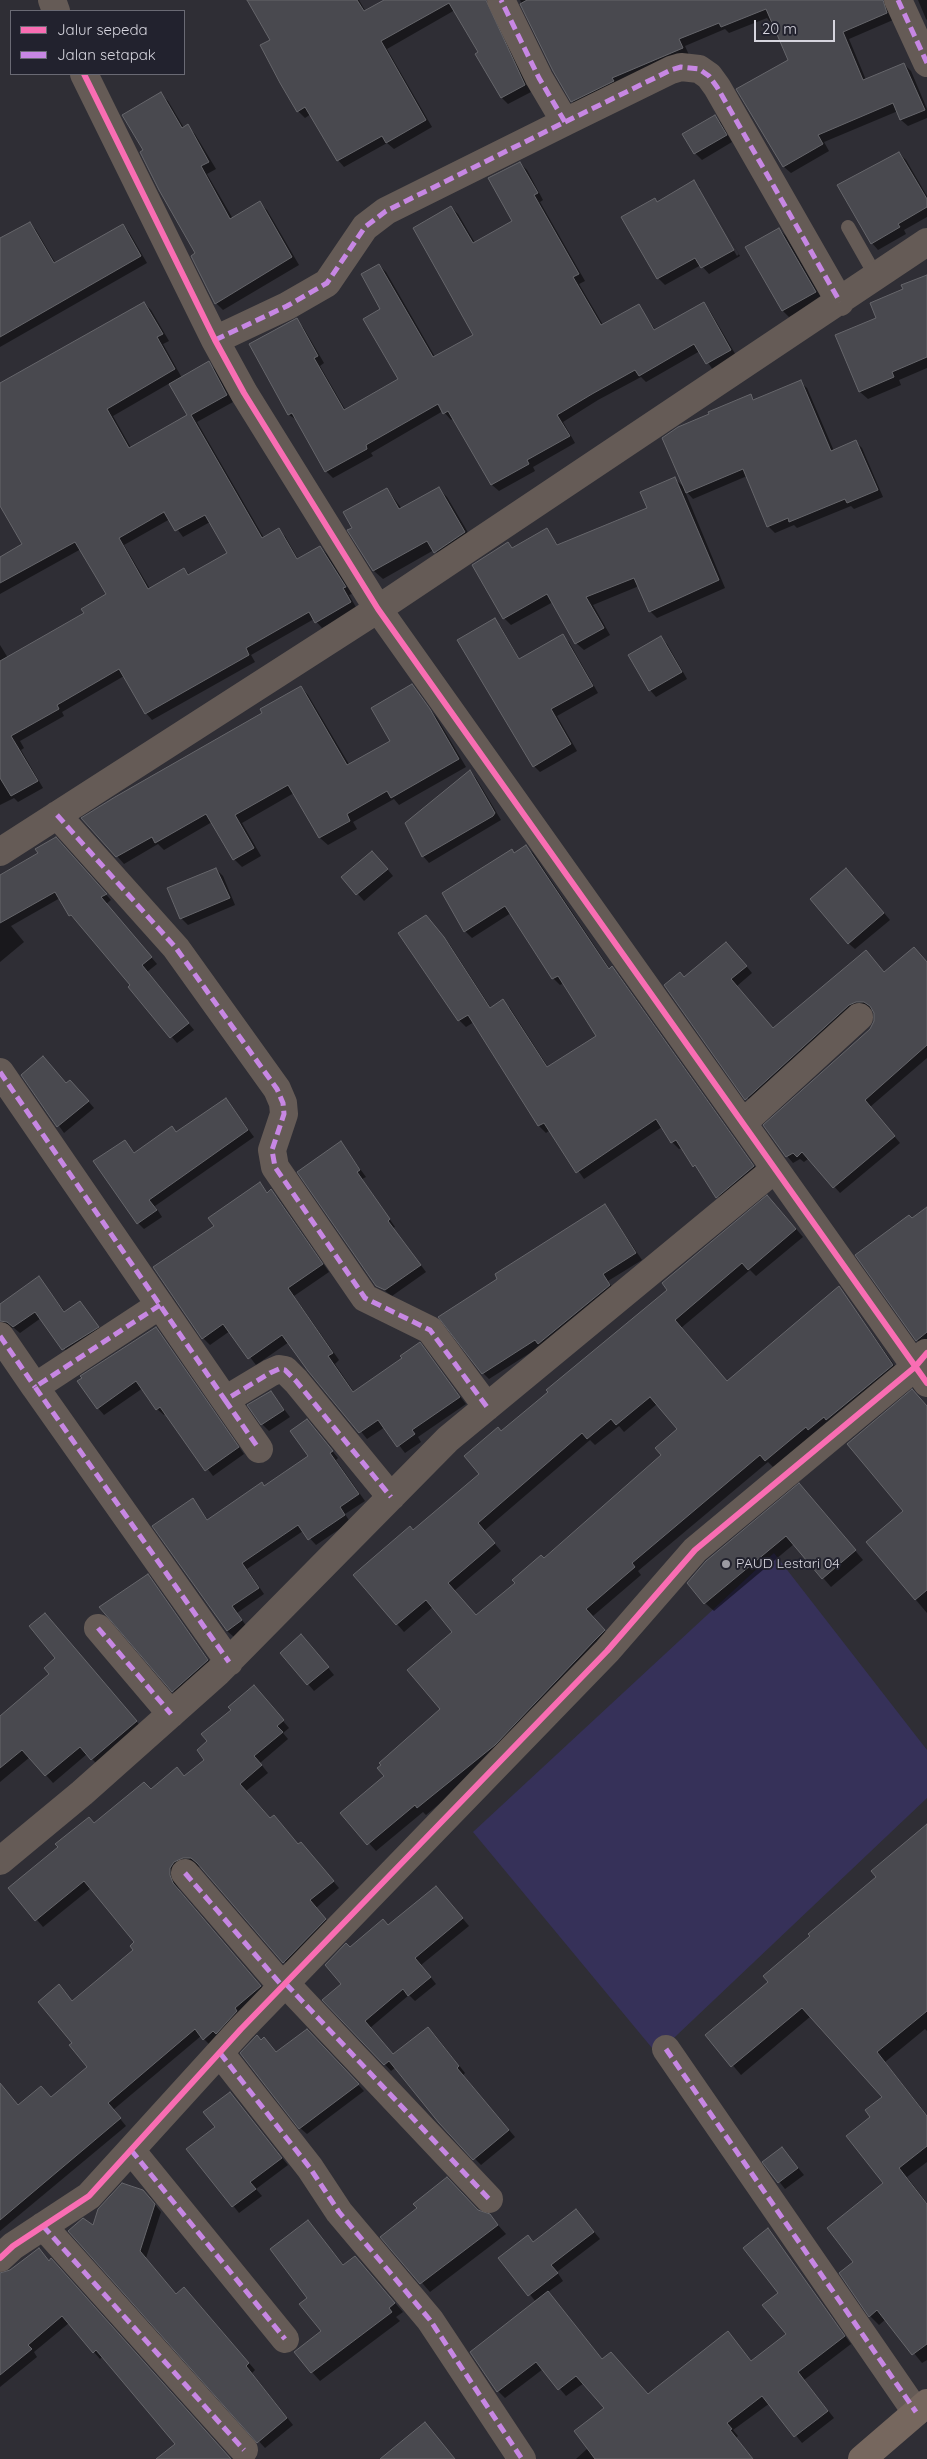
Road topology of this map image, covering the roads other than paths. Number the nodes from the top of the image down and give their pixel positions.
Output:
1 (501, 0) edge
2 (898, 0) edge
3 (927, 63) edge
4 (84, 75) edge
5 (565, 122) junction
6 (848, 227) dead end
7 (927, 242) edge
8 (877, 278) junction
9 (840, 302) junction
10 (215, 340) junction
11 (378, 610) junction
12 (58, 815) junction
13 (0, 852) edge
14 (859, 1017) dead end
15 (0, 1072) edge
16 (743, 1123) junction
17 (775, 1169) junction
18 (160, 1305) junction
19 (0, 1336) edge
20 (923, 1368) edge
21 (35, 1387) junction
22 (226, 1400) junction
23 (487, 1407) junction
24 (259, 1449) dead end
25 (391, 1497) junction
26 (98, 1628) dead end
27 (229, 1662) junction
28 (171, 1714) junction
29 (0, 1861) edge
30 (185, 1873) dead end
31 (284, 1985) junction
32 (666, 2049) dead end
33 (220, 2053) junction
34 (131, 2150) junction
35 (488, 2199) dead end
36 (43, 2226) junction
37 (0, 2258) edge
38 (285, 2339) dead end
39 (922, 2407) edge
40 (244, 2450) dead end
41 (522, 2459) edge
42 (862, 2459) edge

1 - 5 street
2 - 3 street
4 - 10 street
5 - 9 street
5 - 10 street
6 - 8 lane
7 - 8 street
8 - 9 street
9 - 11 street
10 - 11 street
11 - 12 street
11 - 16 street
12 - 13 street
12 - 23 street
14 - 16 street
15 - 18 street
16 - 17 street
17 - 20 street
17 - 23 street
18 - 21 street
18 - 22 street
19 - 21 street
20 - 31 street
21 - 27 street
22 - 24 street
22 - 25 street
23 - 25 street
25 - 27 street
26 - 28 street
27 - 28 street
28 - 29 street
30 - 31 street
31 - 33 street
31 - 35 street
32 - 39 street
33 - 34 street
33 - 41 street
34 - 36 street
34 - 38 street
36 - 37 street
36 - 40 street
39 - 42 highway

